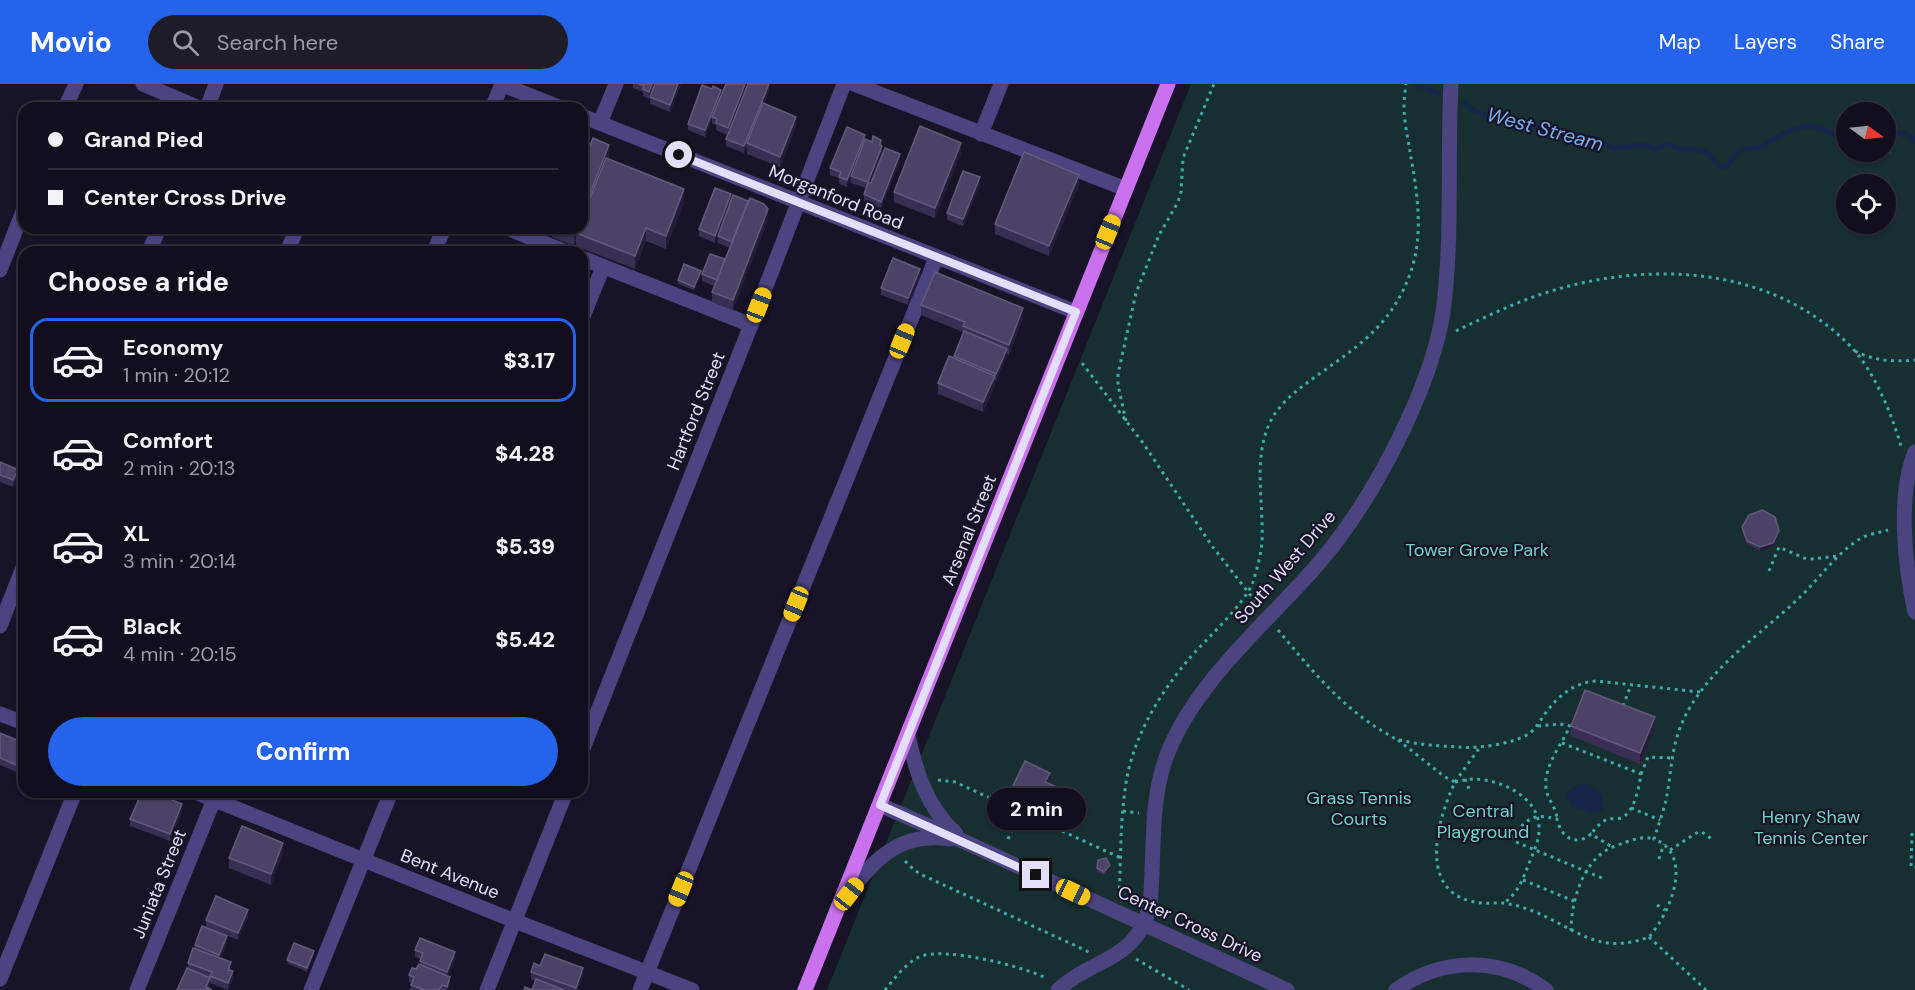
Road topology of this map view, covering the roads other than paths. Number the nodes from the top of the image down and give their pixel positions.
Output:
1 (76, 84) edge
2 (143, 84) edge
3 (216, 84) edge
4 (502, 84) edge
5 (616, 84) edge
6 (844, 84) edge
7 (854, 84) edge
8 (1001, 84) edge
9 (1168, 84) edge
10 (1451, 84) edge
11 (68, 102) edge
12 (185, 102) edge
13 (209, 102) edge
14 (494, 102) edge
15 (546, 102) edge
16 (588, 118) edge
17 (600, 123) junction
18 (981, 134) junction
19 (1126, 189) junction
20 (799, 202) junction
21 (18, 224) edge
22 (522, 234) edge
23 (551, 246) edge
24 (936, 258) junction
25 (588, 261) edge
26 (603, 267) junction
27 (0, 270) edge
28 (588, 304) edge
29 (1076, 312) junction
30 (751, 325) junction
31 (1909, 451) edge
32 (18, 580) edge
33 (1915, 612) edge
34 (0, 626) edge
35 (0, 714) edge
36 (18, 721) edge
37 (908, 735) junction
38 (588, 736) edge
39 (73, 798) edge
40 (215, 798) edge
41 (221, 798) edge
42 (389, 798) edge
43 (564, 798) edge
44 (880, 805) junction
45 (965, 842) junction
46 (364, 860) junction
47 (836, 911) junction
48 (515, 921) junction
49 (1144, 925) junction
50 (647, 972) junction
51 (0, 979) edge
52 (1059, 989) edge
53 (137, 990) edge
54 (311, 990) edge
55 (487, 990) edge
56 (640, 990) edge
57 (692, 990) edge
58 (805, 990) edge
59 (1287, 990) edge
60 (1396, 990) edge
61 (1546, 990) edge

1 - 11 street
2 - 12 street
3 - 13 street
4 - 14 street
4 - 15 street
5 - 17 street
6 - 20 street, Hartford Street
7 - 18 street
8 - 18 street
9 - 19 main road, Arsenal Street
10 - 49 street, South West Drive
16 - 17 street, Morganford Road
17 - 20 street, Morganford Road
18 - 19 street
19 - 29 main road, Arsenal Street
20 - 24 street, Morganford Road
20 - 30 street, Hartford Street
21 - 27 street
22 - 23 street
24 - 29 street, Morganford Road
24 - 50 street
25 - 26 street
26 - 28 street
26 - 30 street
29 - 37 main road, Arsenal Street
30 - 38 street, Hartford Street
31 - 33 street
32 - 34 street
35 - 36 street
37 - 44 main road, Arsenal Street
37 - 45 street
39 - 51 street
40 - 53 street, Juniata Street
41 - 46 street, Bent Avenue
42 - 46 street
43 - 48 street
44 - 45 street, Center Cross Drive
44 - 47 main road, Arsenal Street
45 - 47 street
45 - 49 street, Center Cross Drive
46 - 48 street, Bent Avenue
46 - 54 street
47 - 58 main road, Arsenal Street
48 - 50 street, Bent Avenue
48 - 55 street
49 - 52 street
49 - 59 street, Center Cross Drive
50 - 56 street
50 - 57 street, Bent Avenue
60 - 61 street

